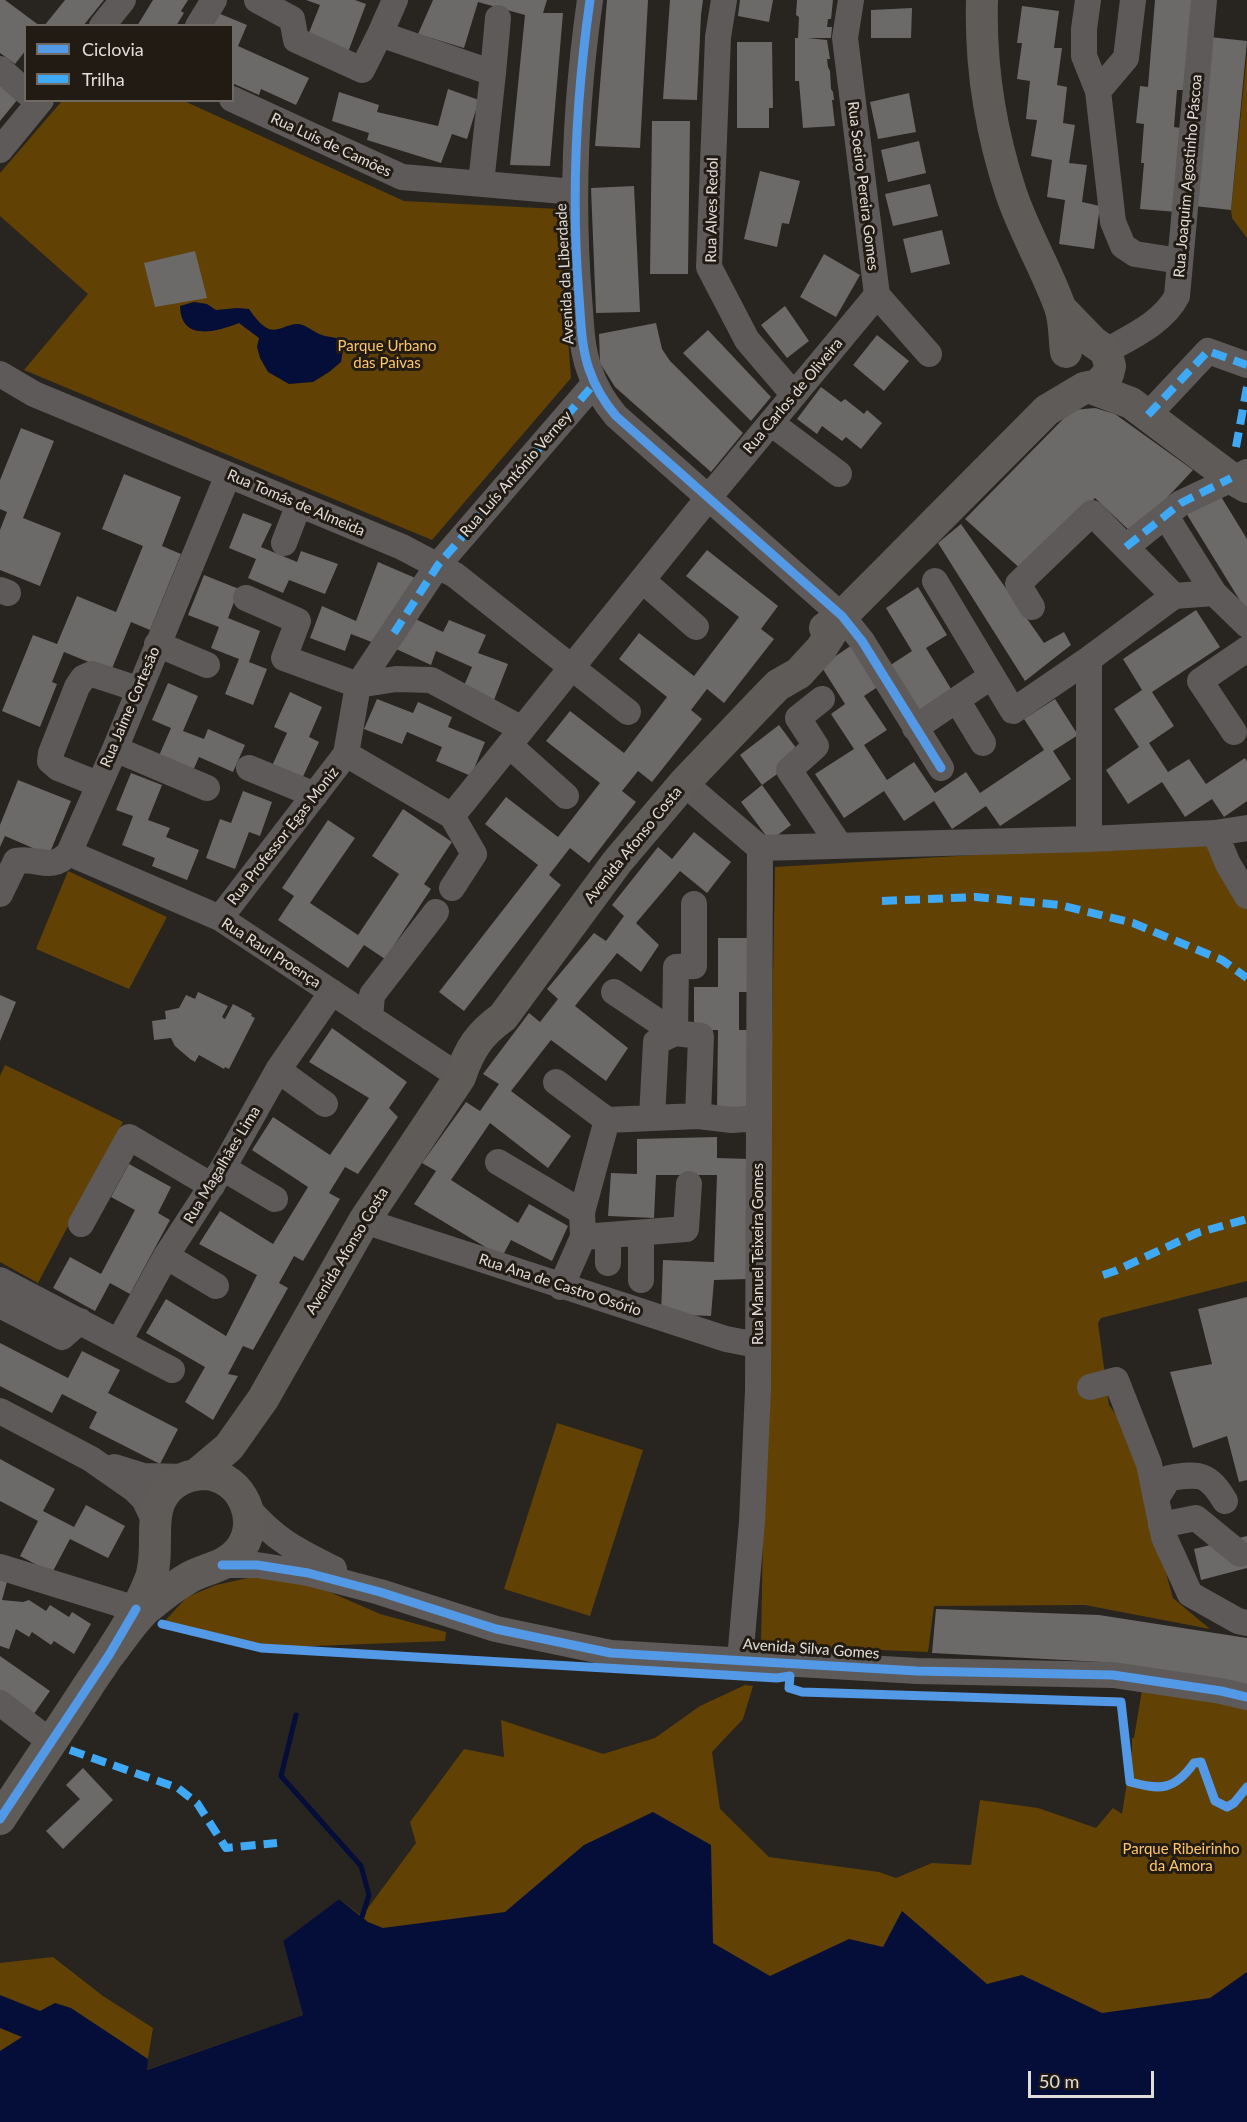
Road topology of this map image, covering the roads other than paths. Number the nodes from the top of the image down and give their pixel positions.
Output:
1 (123, 0) edge
2 (214, 0) edge
3 (257, 0) edge
4 (395, 0) edge
5 (590, 0) edge
6 (724, 0) edge
7 (851, 0) edge
8 (982, 0) edge
9 (1088, 0) edge
10 (1132, 0) edge
11 (1204, 0) edge
12 (498, 18) dead end
13 (104, 24) edge
14 (199, 24) edge
15 (380, 34) junction
16 (0, 69) edge
17 (493, 74) junction
18 (24, 90) edge
19 (1098, 91) junction
20 (234, 100) edge
21 (33, 102) edge
22 (0, 150) edge
23 (481, 183) junction
24 (575, 192) junction
25 (1180, 261) junction
26 (877, 295) junction
27 (929, 354) dead end
28 (1088, 365) junction
29 (1247, 365) edge
30 (1, 378) edge
31 (594, 384) junction
32 (794, 395) junction
33 (1140, 409) junction
34 (771, 423) junction
35 (839, 474) dead end
36 (228, 475) junction
37 (1242, 479) edge
38 (710, 497) junction
39 (299, 504) junction
40 (1172, 526) dead end
41 (284, 543) dead end
42 (1126, 547) junction
43 (438, 565) junction
44 (642, 580) junction
45 (935, 581) dead end
46 (1214, 592) junction
47 (1174, 596) junction
48 (246, 598) dead end
49 (1032, 607) dead end
50 (842, 616) junction
51 (1247, 625) edge
52 (696, 627) dead end
53 (157, 644) junction
54 (1089, 659) junction
55 (1243, 660) edge
56 (207, 665) dead end
57 (571, 668) junction
58 (992, 676) junction
59 (358, 685) junction
60 (138, 689) junction
61 (822, 699) dead end
62 (957, 700) junction
63 (628, 712) dead end
64 (915, 728) junction
65 (1234, 732) dead end
66 (515, 737) junction
67 (982, 743) dead end
68 (115, 749) junction
69 (346, 754) junction
70 (249, 768) dead end
71 (941, 768) dead end
72 (684, 783) junction
73 (98, 784) junction
74 (207, 788) dead end
75 (315, 795) junction
76 (566, 796) dead end
77 (452, 816) junction
78 (1247, 828) edge
79 (1215, 833) junction
80 (1089, 839) junction
81 (840, 846) junction
82 (760, 848) junction
83 (69, 853) junction
84 (452, 888) dead end
85 (0, 894) edge
86 (1247, 896) edge
87 (694, 904) dead end
88 (436, 912) dead end
89 (220, 918) junction
90 (332, 992) junction
91 (614, 992) dead end
92 (371, 1006) junction
93 (675, 1033) junction
94 (278, 1070) junction
95 (460, 1077) junction
96 (556, 1082) dead end
97 (326, 1104) dead end
98 (698, 1116) junction
99 (651, 1118) junction
100 (759, 1118) junction
101 (607, 1120) junction
102 (498, 1162) dead end
103 (217, 1177) junction
104 (689, 1184) dead end
105 (275, 1199) dead end
106 (582, 1212) junction
107 (364, 1221) junction
108 (81, 1224) dead end
109 (641, 1233) junction
110 (596, 1236) junction
111 (166, 1256) junction
112 (608, 1263) dead end
113 (0, 1280) edge
114 (641, 1280) dead end
115 (216, 1286) dead end
116 (561, 1287) junction
117 (0, 1305) edge
118 (81, 1321) junction
119 (119, 1341) junction
120 (757, 1345) junction
121 (172, 1370) dead end
122 (1090, 1387) dead end
123 (263, 1399) junction
124 (0, 1411) edge
125 (91, 1460) junction
126 (192, 1475) junction
127 (1156, 1499) junction
128 (1225, 1501) dead end
129 (245, 1502) junction
130 (1161, 1525) junction
131 (155, 1527) junction
132 (1240, 1554) dead end
133 (0, 1567) edge
134 (217, 1567) junction
135 (380, 1592) junction
136 (136, 1609) junction
137 (1247, 1623) edge
138 (109, 1655) junction
139 (740, 1660) junction
140 (1247, 1697) edge
141 (0, 1703) edge
142 (51, 1742) junction
143 (0, 1819) edge

1 - 13 street
2 - 14 street
3 - 15 street
4 - 15 street
5 - 24 street, Avenida da Liberdade
6 - 32 street, Rua Alves Redol
7 - 26 street, Rua Soeiro Pereira Gomes
8 - 28 main road
9 - 19 street
10 - 19 street
11 - 25 street, Rua Joaquim Agostinho Páscoa
12 - 17 street
15 - 17 street
16 - 18 street
17 - 23 street
19 - 25 street
20 - 23 street, Rua Luis de Camões
21 - 22 street
23 - 24 street, Rua Luis de Camões
24 - 31 street, Avenida da Liberdade
25 - 28 street, Rua Joaquim Agostinho Páscoa
26 - 27 street
26 - 32 street, Rua Carlos de Oliveira
28 - 33 main road
28 - 50 main road, Avenida Afonso Costa
29 - 33 street
30 - 36 street, Rua Tomás de Almeida
31 - 38 street, Avenida da Liberdade
31 - 43 street, Rua Luís António Verney
32 - 34 street, Rua Carlos de Oliveira
33 - 37 main road
34 - 35 street
34 - 38 street, Rua Carlos de Oliveira
36 - 39 street, Rua Tomás de Almeida
36 - 53 street, Rua Jaime Cortesão
37 - 42 street
38 - 44 street
38 - 50 street, Avenida da Liberdade
39 - 41 street
39 - 43 street, Rua Tomás de Almeida
40 - 46 street
42 - 47 street
42 - 49 street
43 - 57 street, Rua Tomás de Almeida
43 - 59 street, Rua Luís António Verney
44 - 52 street
44 - 57 street
45 - 58 street
46 - 47 street
46 - 51 street
47 - 54 street
48 - 59 street
50 - 64 street, Avenida da Liberdade
50 - 72 main road, Avenida Afonso Costa
53 - 56 street
53 - 60 street, Rua Jaime Cortesão
54 - 58 street
54 - 80 street
55 - 65 street
57 - 63 street
57 - 66 street
58 - 62 street
59 - 66 street
59 - 69 street, Rua Professor Egas Moniz
60 - 68 street, Rua Jaime Cortesão
60 - 73 street
61 - 81 street
62 - 64 street
62 - 67 street
64 - 71 street, Avenida da Liberdade
66 - 76 street
66 - 77 street
68 - 73 street, Rua Jaime Cortesão
68 - 74 street
69 - 75 street, Rua Professor Egas Moniz
69 - 77 street, Rua Professor Egas Moniz
70 - 75 street
72 - 82 street
72 - 95 main road, Avenida Afonso Costa
73 - 83 street, Rua Jaime Cortesão
75 - 89 street, Rua Professor Egas Moniz
77 - 84 street, Rua Professor Egas Moniz
78 - 79 street
79 - 80 street
79 - 86 street
80 - 81 street
81 - 82 street
82 - 100 street, Rua Manuel Teixeira Gomes
83 - 85 street
83 - 89 street, Rua Raul Proença
87 - 93 street
88 - 92 street
89 - 90 street, Rua Raul Proença
90 - 92 street, Rua Raul Proença
90 - 94 street, Rua Magalhães Lima
91 - 93 street
92 - 95 street, Rua Raul Proença
93 - 98 street
93 - 99 street
94 - 97 street
94 - 103 street, Rua Magalhães Lima
95 - 107 main road, Avenida Afonso Costa
96 - 101 street
98 - 99 street
98 - 100 street
99 - 101 street
100 - 120 street, Rua Manuel Teixeira Gomes
101 - 106 street
102 - 106 street
103 - 105 street
103 - 108 street
103 - 111 street, Rua Magalhães Lima
104 - 109 street
106 - 110 street
107 - 116 street, Rua Ana de Castro Osório
107 - 123 main road, Avenida Afonso Costa
109 - 110 street
109 - 114 street
110 - 112 street
110 - 116 street
111 - 115 street
111 - 119 street, Rua Magalhães Lima
113 - 118 street
116 - 120 street, Rua Ana de Castro Osório
117 - 118 street
118 - 119 street
119 - 121 street
120 - 139 street, Rua Manuel Teixeira Gomes
122 - 127 street
123 - 126 main road
123 - 129 main road
124 - 125 street
125 - 126 street
125 - 131 street
126 - 129 main road
126 - 131 main road
127 - 128 street
127 - 130 street
129 - 134 main road
129 - 135 street
130 - 132 street
130 - 137 street
131 - 134 main road
131 - 136 main road
133 - 136 street
134 - 135 street
134 - 138 main road
135 - 139 street, Avenida Silva Gomes
136 - 138 main road
138 - 142 main road
139 - 140 street, Avenida Silva Gomes
141 - 142 street
142 - 143 main road

